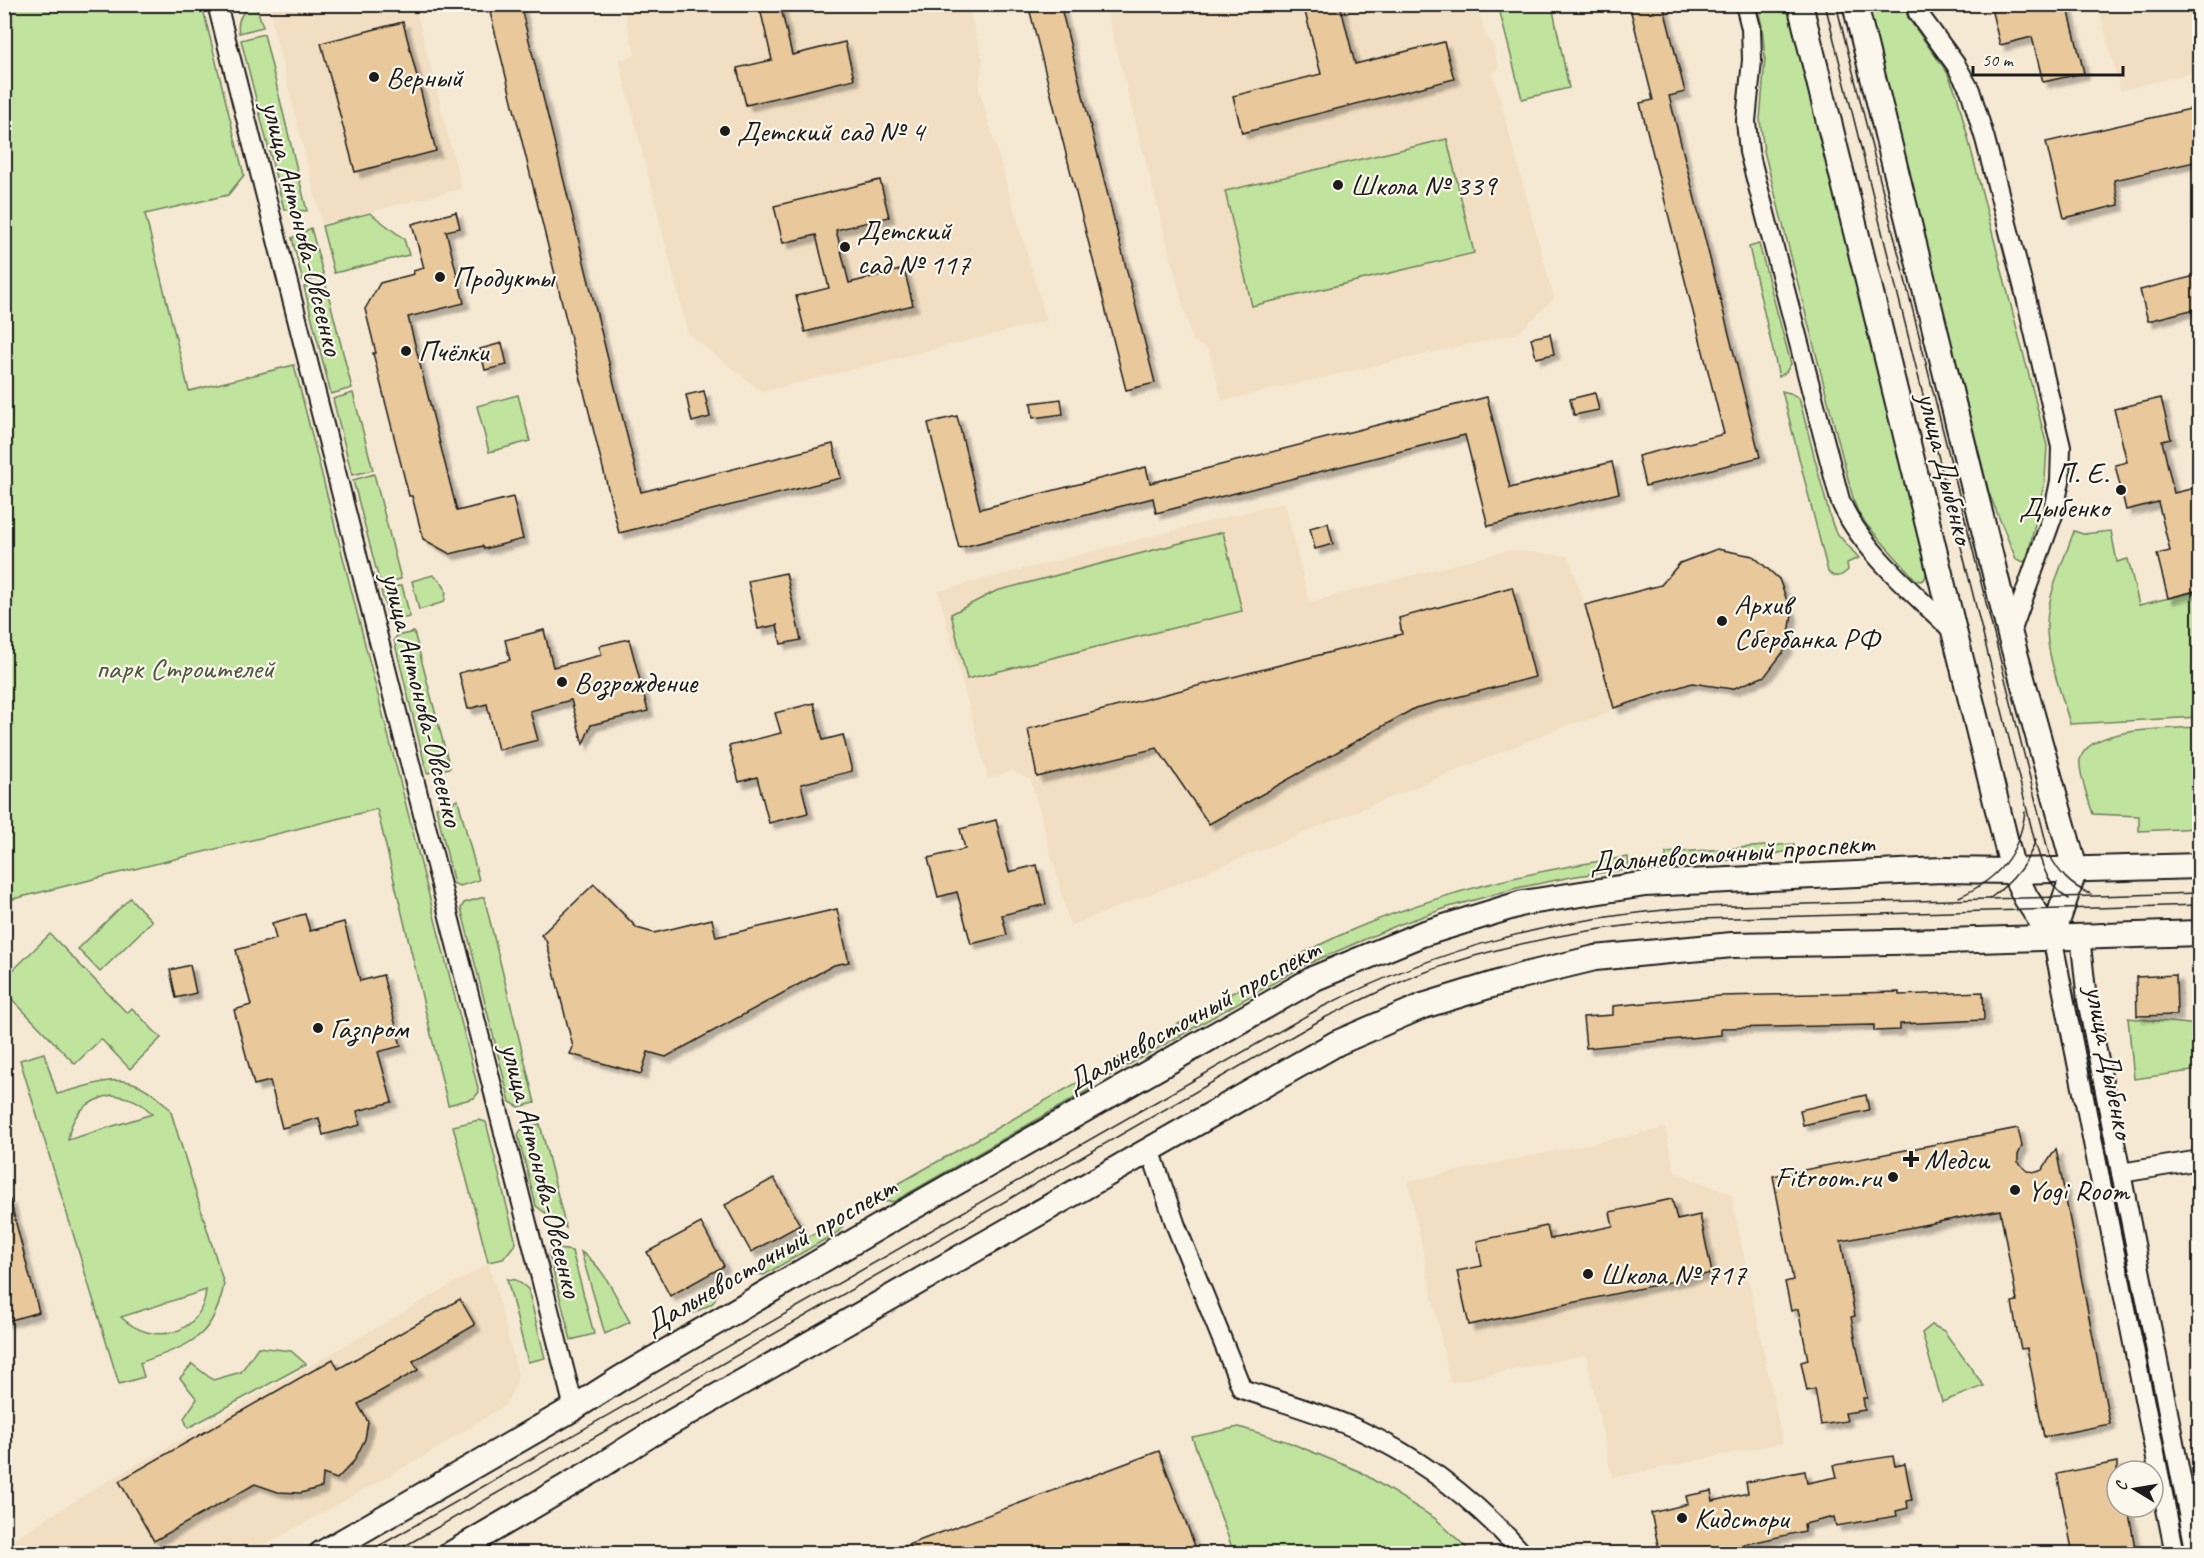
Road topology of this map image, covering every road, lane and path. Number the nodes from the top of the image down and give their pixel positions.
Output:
1 (217, 4) edge
2 (1745, 4) edge
3 (1800, 4) edge
4 (1855, 4) edge
5 (1916, 4) edge
6 (1953, 631) junction
7 (2010, 635) junction
8 (2199, 866) edge
9 (2075, 869) junction
10 (2013, 871) junction
11 (2199, 933) edge
12 (2080, 936) junction
13 (2052, 937) junction
14 (1150, 1149) junction
15 (2199, 1160) edge
16 (2121, 1173) junction
17 (574, 1408) junction
18 (492, 1530) junction
19 (321, 1554) edge
20 (451, 1554) edge
21 (475, 1554) edge
22 (1523, 1554) edge
23 (2175, 1554) edge
24 (2196, 1554) edge

1 - 17 street, улица Антонова-Овсеенко
2 - 6 street
3 - 6 main road, улица Дыбенко
4 - 7 main road, улица Дыбенко
5 - 7 street
6 - 10 main road, улица Дыбенко
7 - 9 main road, улица Дыбенко
8 - 9 main road, Дальневосточный проспект
9 - 10 main road, Дальневосточный проспект
9 - 13 main road, улица Дыбенко
10 - 13 main road, улица Дыбенко
10 - 17 main road, Дальневосточный проспект
11 - 12 main road
12 - 13 main road
12 - 16 street, улица Дыбенко
13 - 14 main road
13 - 23 street, улица Дыбенко
14 - 18 main road
14 - 22 street
15 - 16 street
16 - 24 street, улица Дыбенко
17 - 19 main road, Дальневосточный проспект
18 - 20 main road
18 - 21 street

